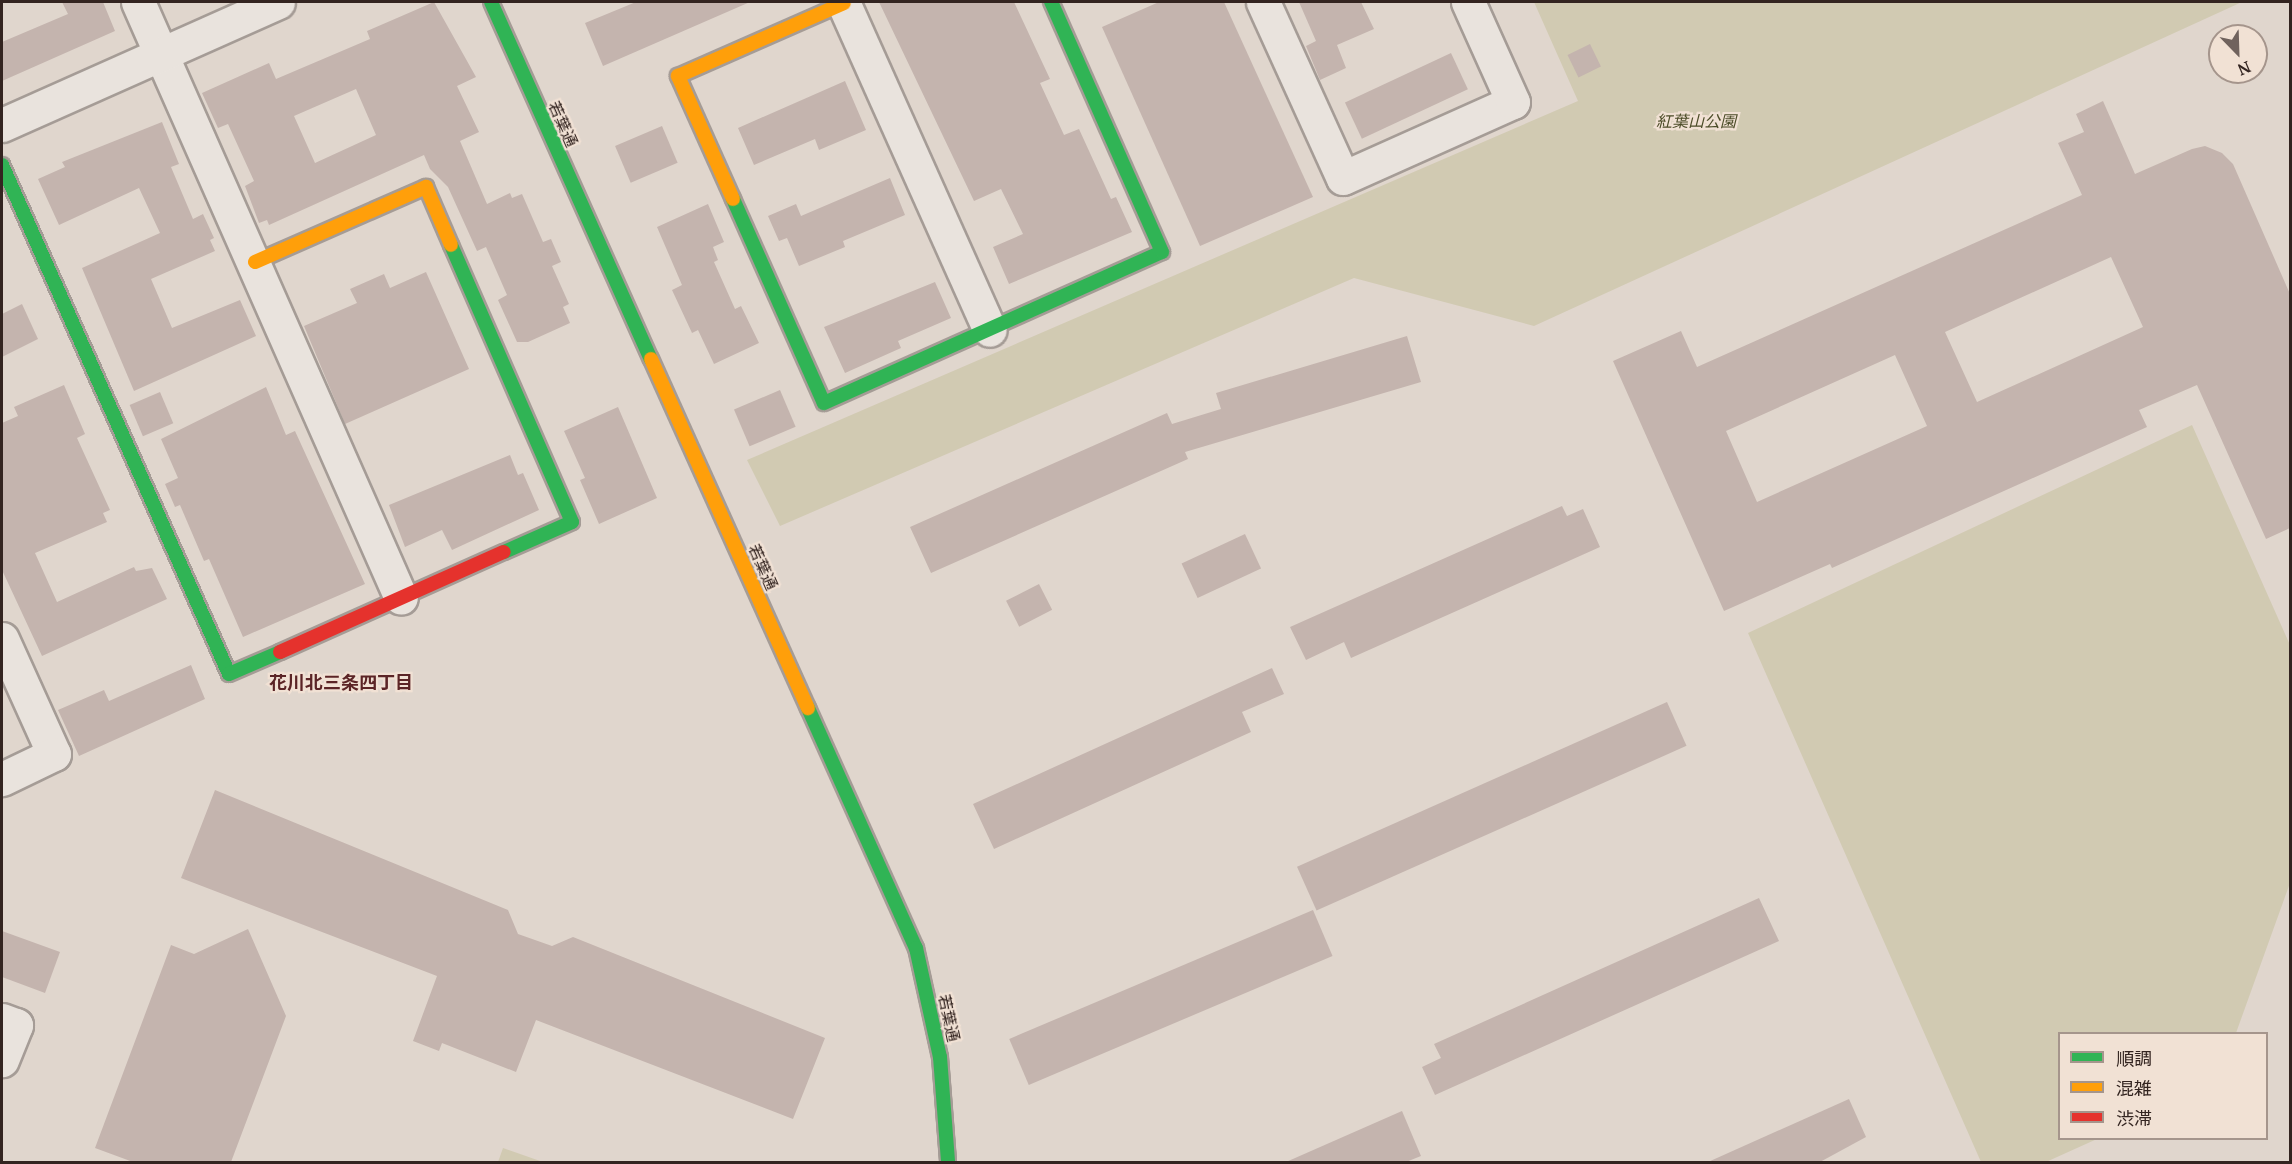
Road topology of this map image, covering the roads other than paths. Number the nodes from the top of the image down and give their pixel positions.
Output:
1 (138, 2) edge
2 (278, 2) edge
3 (491, 2) edge
4 (844, 2) edge
5 (1051, 2) edge
6 (1263, 2) edge
7 (1468, 2) edge
8 (160, 54) junction
9 (2, 125) edge
10 (2, 165) edge
11 (255, 262) junction
12 (990, 330) junction
13 (401, 598) junction
14 (2, 639) edge
15 (2, 779) edge
16 (2, 1020) edge
17 (2, 1060) edge
18 (948, 1162) edge

1 - 8 street
2 - 8 street
3 - 18 street, 若葉通
4 - 12 street
4 - 12 street
5 - 12 street
6 - 7 street
8 - 9 street
8 - 11 street
10 - 13 street
11 - 13 street
11 - 13 street
14 - 15 street
16 - 17 street

